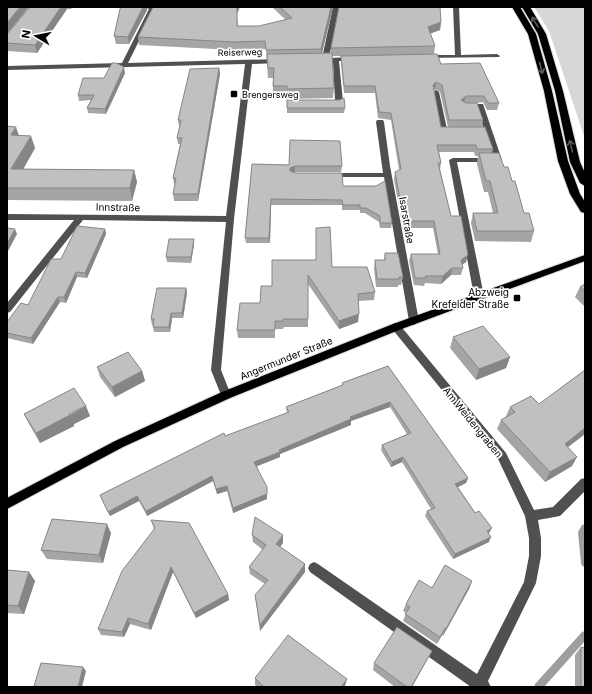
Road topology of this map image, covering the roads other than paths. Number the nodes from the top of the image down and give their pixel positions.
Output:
1 (148, 7) edge
2 (336, 7) edge
3 (456, 7) edge
4 (516, 7) edge
5 (526, 7) edge
6 (458, 56) junction
7 (497, 56) dead end
8 (420, 57) edge
9 (359, 59) edge
10 (287, 60) edge
11 (310, 60) edge
12 (325, 60) junction
13 (336, 60) junction
14 (249, 61) junction
15 (124, 65) junction
16 (8, 70) edge
17 (436, 92) edge
18 (317, 102) edge
19 (465, 106) edge
20 (380, 122) dead end
21 (459, 131) edge
22 (318, 175) edge
23 (388, 175) junction
24 (585, 183) edge
25 (585, 210) edge
26 (7, 217) edge
27 (81, 218) junction
28 (230, 219) junction
29 (585, 258) edge
30 (479, 296) junction
31 (7, 310) edge
32 (414, 321) junction
33 (396, 326) junction
34 (226, 395) junction
35 (585, 483) edge
36 (7, 504) edge
37 (531, 516) junction
38 (314, 568) dead end
39 (480, 686) edge

1 - 15 street
2 - 12 street
3 - 6 street
4 -> 25 highway
24 -> 5 highway
6 - 7 street
6 - 8 street
9 - 13 street
10 - 14 street, Reiserweg
11 - 12 street
12 - 13 street
13 - 18 street
14 - 15 street, Reiserweg
14 - 28 street
15 - 16 street, Reiserweg
17 - 21 street
19 - 30 street
20 - 23 street, Isarstraße
22 - 23 street
23 - 32 street, Isarstraße
26 - 27 street, Innstraße
27 - 28 street, Innstraße
27 - 31 street
28 - 34 street
29 - 30 main road, Angermunder Straße
30 - 32 main road, Angermunder Straße
32 - 33 main road, Angermunder Straße
33 - 34 main road, Angermunder Straße
33 - 37 street, Am Weidengraben
34 - 36 main road, Angermunder Straße
35 - 37 street
37 - 39 street, Am Weidengraben
38 - 39 street

